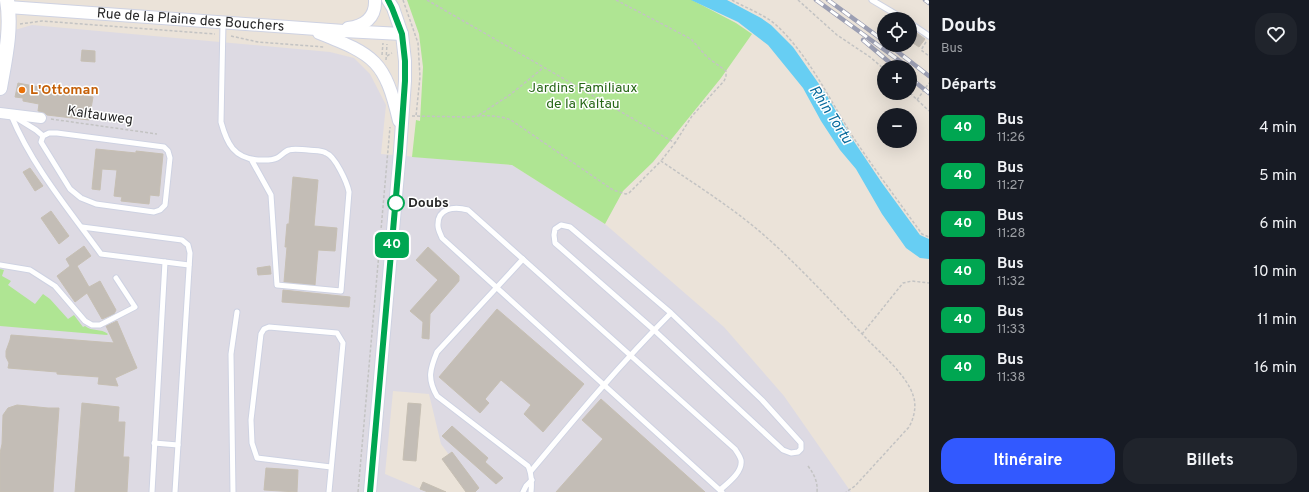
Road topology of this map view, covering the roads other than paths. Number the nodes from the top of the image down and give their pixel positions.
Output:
1 (375, 0) edge
2 (388, 0) edge
3 (872, 0) edge
4 (8, 4) edge
5 (892, 12) edge
6 (223, 22) junction
7 (917, 28) edge
8 (309, 29) junction
9 (402, 34) junction
10 (929, 36) edge
11 (0, 88) edge
12 (0, 112) edge
13 (11, 115) junction
14 (41, 118) road end
15 (402, 132) junction
16 (43, 136) junction
17 (251, 159) junction
18 (82, 227) junction
19 (523, 259) junction
20 (165, 262) junction
21 (0, 265) edge
22 (189, 265) junction
23 (116, 278) dead end
24 (497, 288) junction
25 (237, 312) dead end
26 (671, 313) junction
27 (654, 330) junction
28 (630, 355) junction
29 (603, 385) junction
30 (154, 443) junction
31 (178, 445) junction
32 (331, 467) junction
33 (530, 471) junction
34 (532, 480) junction
35 (721, 491) edge
36 (152, 492) edge
37 (175, 492) edge
38 (232, 492) edge
39 (329, 492) edge
40 (370, 492) edge
41 (523, 492) edge
42 (531, 492) edge

1 - 8 street
2 - 9 street
3 - 5 lane
4 - 6 street, Rue de la Plaine des Bouchers
4 - 11 main road
6 - 8 street, Rue de la Plaine des Bouchers
6 - 17 lane
7 - 10 lane
8 - 9 street, Rue de la Plaine des Bouchers
8 - 15 street, Rue de la Plaine des Bouchers
9 - 15 street, Rue de la Plaine des Bouchers
12 - 13 street
13 - 14 street
13 - 16 lane
13 - 18 lane
15 - 40 street, Rue de la Plaine des Bouchers
16 - 16 lane
17 - 17 lane
18 - 20 lane
18 - 22 lane
19 - 24 lane
19 - 24 lane
19 - 28 lane
20 - 22 lane
20 - 30 lane
21 - 23 lane
22 - 31 lane
24 - 29 lane
24 - 33 lane
25 - 38 lane
26 - 27 lane
26 - 27 lane
26 - 27 lane
27 - 28 lane
28 - 29 lane
28 - 35 lane
29 - 33 lane
29 - 35 lane
30 - 31 lane
30 - 36 lane
31 - 37 lane
32 - 32 lane
32 - 39 lane
33 - 34 lane
34 - 41 lane
34 - 42 lane

